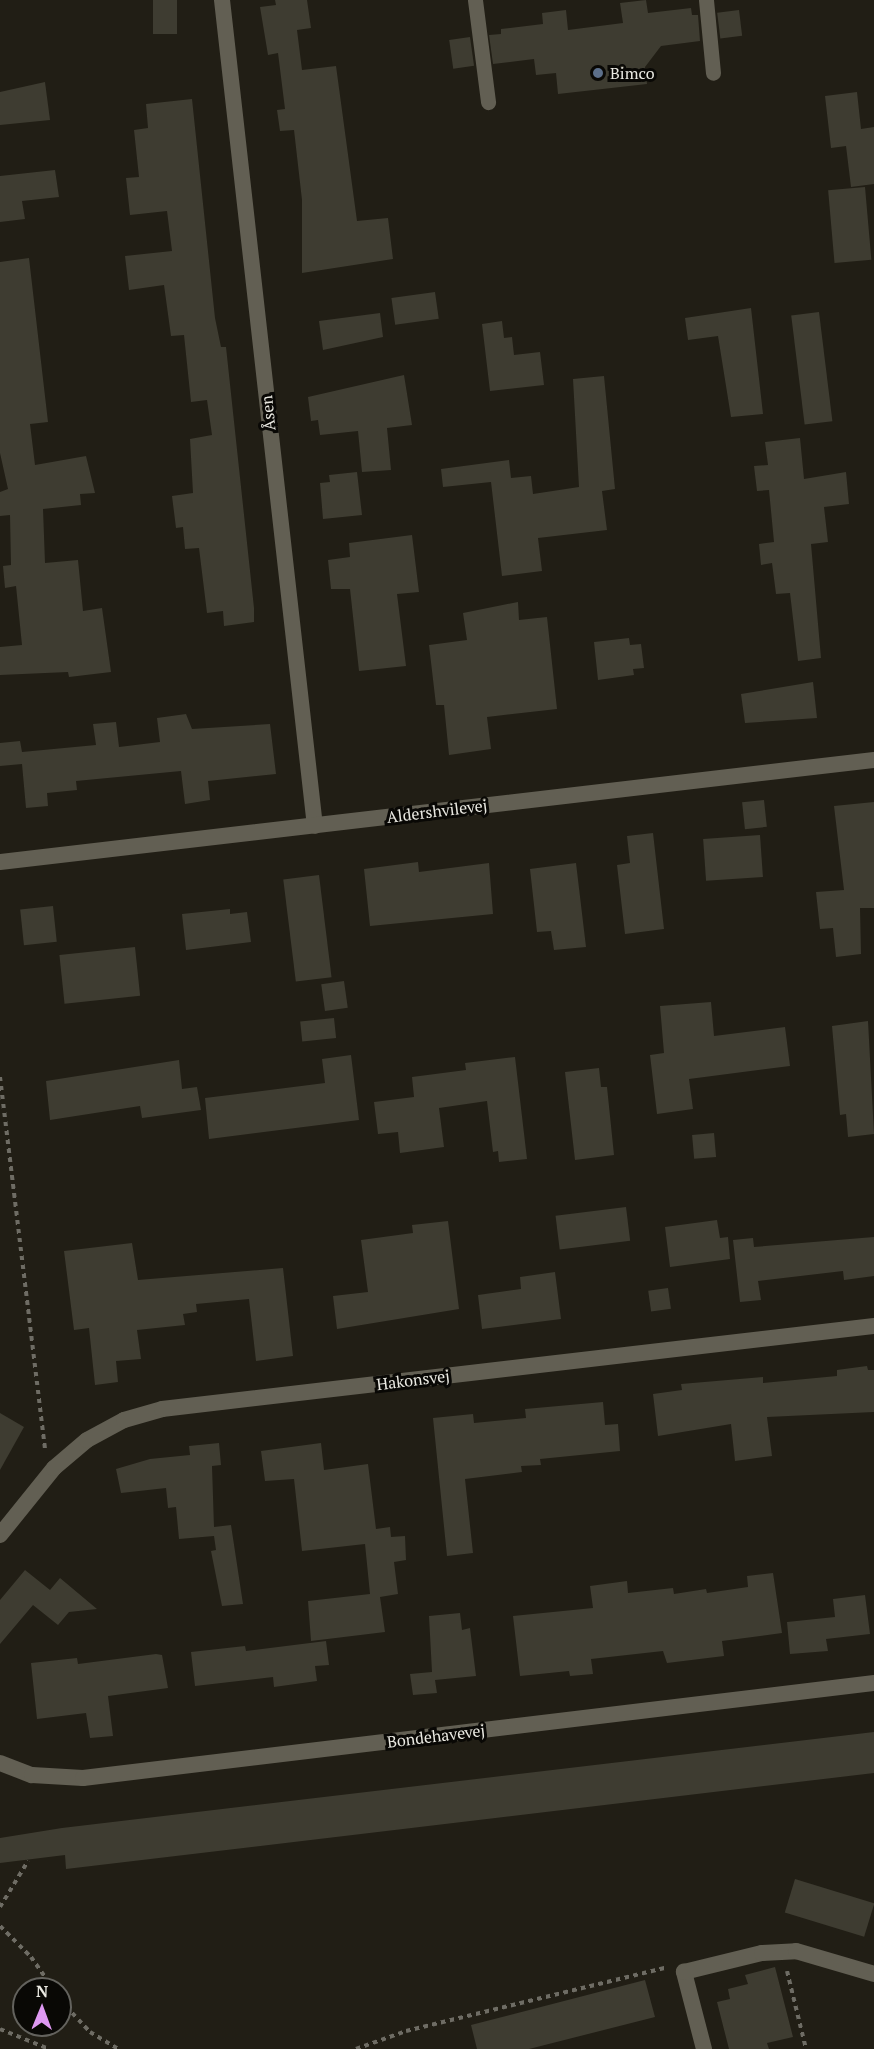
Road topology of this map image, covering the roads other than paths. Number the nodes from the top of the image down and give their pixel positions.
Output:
1 (222, 0) edge
2 (475, 0) edge
3 (706, 0) edge
4 (713, 73) dead end
5 (488, 102) dead end
6 (874, 760) edge
7 (315, 826) junction
8 (0, 862) edge
9 (874, 1326) edge
10 (0, 1535) edge
11 (874, 1683) edge
12 (0, 1763) edge
13 (874, 1974) edge
14 (704, 2049) edge

1 - 7 street, Åsen
2 - 5 lane
3 - 4 lane
6 - 7 street, Aldershvilevej
7 - 8 street, Aldershvilevej
9 - 10 street, Hakonsvej
11 - 12 street, Bondehavevej
13 - 14 street

